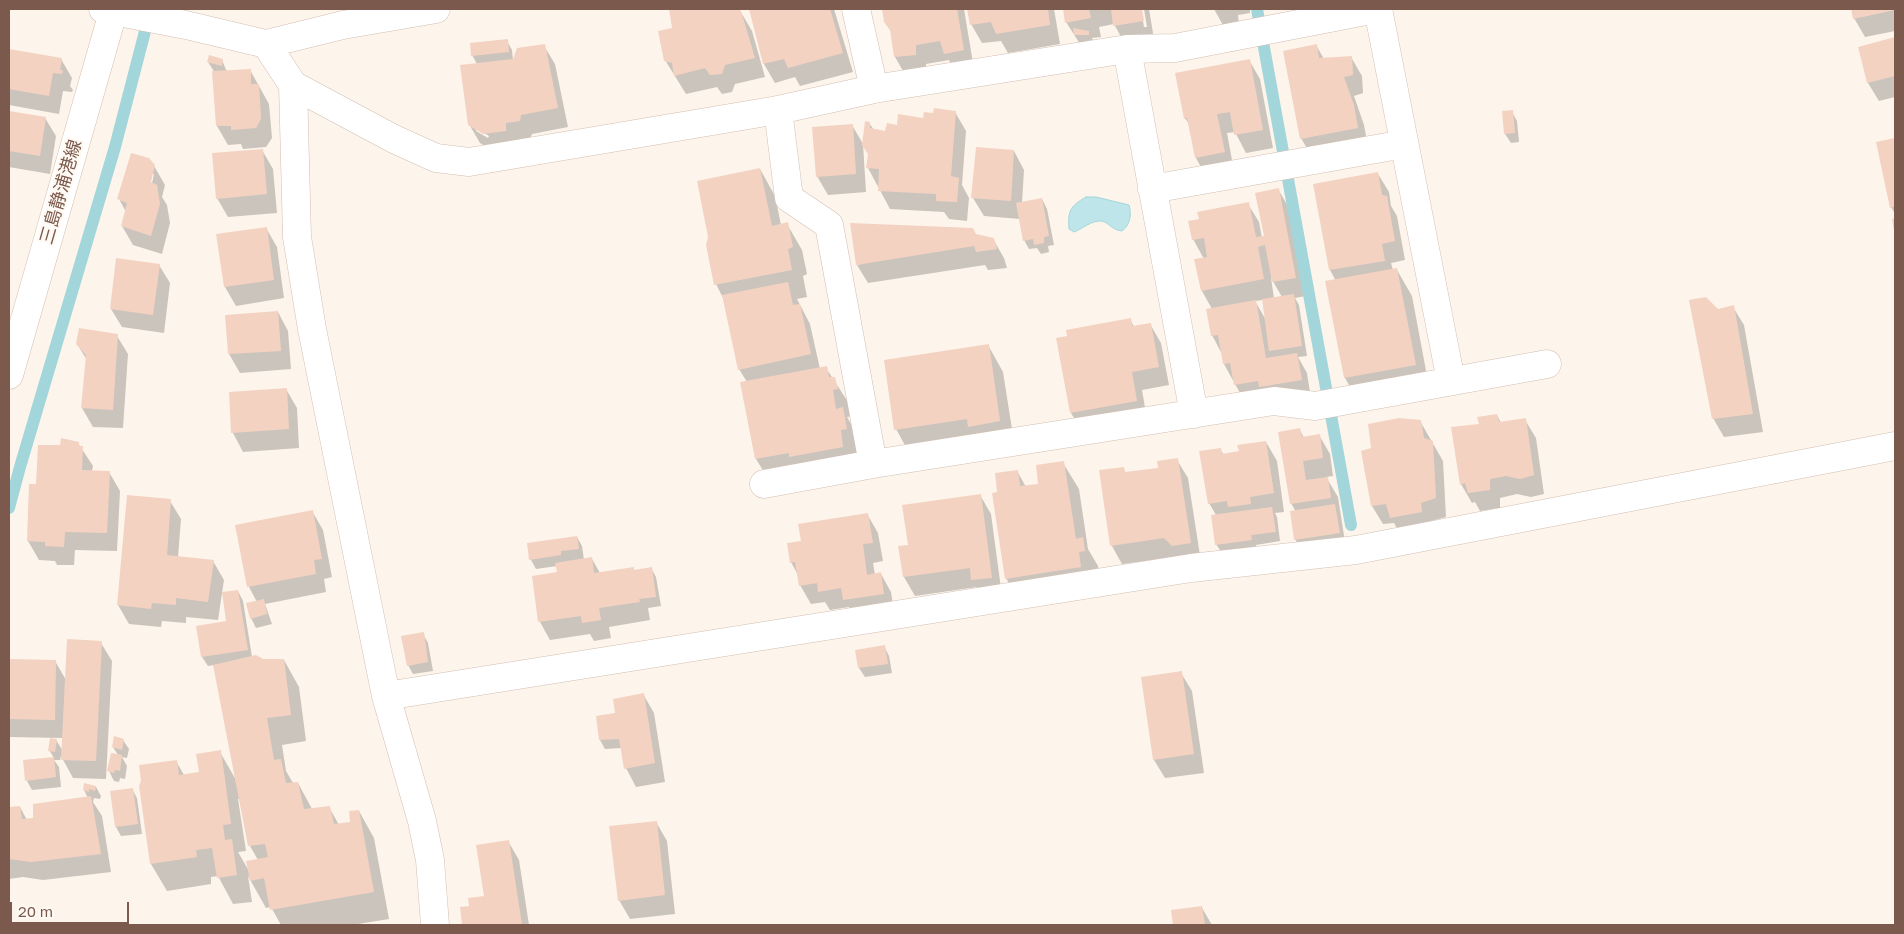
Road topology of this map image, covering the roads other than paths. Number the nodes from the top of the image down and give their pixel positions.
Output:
1 (110, 9) edge
2 (436, 9) edge
3 (856, 9) edge
4 (1377, 9) edge
5 (266, 44) junction
6 (1127, 49) junction
7 (293, 85) junction
8 (874, 89) junction
9 (778, 110) junction
10 (1404, 144) junction
11 (1152, 189) junction
12 (1547, 364) dead end
13 (9, 375) edge
14 (1450, 381) junction
15 (1194, 414) junction
16 (1895, 446) edge
17 (873, 464) junction
18 (764, 484) dead end
19 (386, 696) junction
20 (435, 925) edge

1 - 5 street
1 - 13 street, 三島静浦港線
2 - 5 street
3 - 8 street
4 - 6 street
4 - 10 street
5 - 7 street
6 - 8 street
6 - 11 street
7 - 9 street
7 - 19 street
8 - 9 street
9 - 17 street
10 - 11 street
10 - 14 street
11 - 15 street
12 - 14 street
14 - 15 street
15 - 17 street
16 - 19 street
17 - 18 street
19 - 20 street

